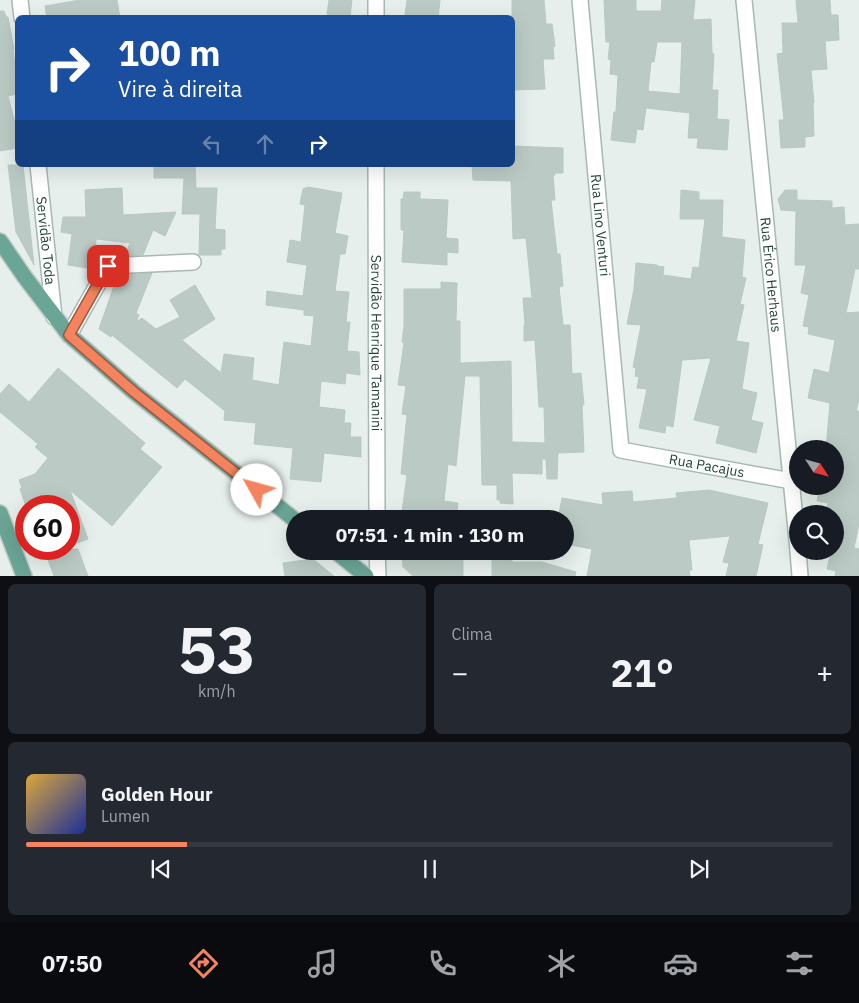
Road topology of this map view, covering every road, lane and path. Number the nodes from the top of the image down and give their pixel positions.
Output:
1 (20, 0) edge
2 (376, 0) edge
3 (580, 0) edge
4 (744, 0) edge
5 (22, 15) edge
6 (376, 15) edge
7 (38, 167) edge
8 (376, 167) edge
9 (0, 241) edge
10 (193, 262) dead end
11 (54, 317) junction
12 (69, 335) junction
13 (621, 450) joint
14 (789, 461) edge
15 (789, 481) edge
16 (377, 510) edge
17 (0, 513) edge
18 (286, 513) edge
19 (346, 560) edge
20 (378, 560) edge
21 (799, 560) edge
22 (24, 576) edge
23 (366, 576) edge
24 (378, 576) edge
25 (800, 576) edge

1 - 5 street
2 - 6 street
3 - 13 street, Rua Lino Venturi
4 - 14 street, Rua Érico Herhaus
7 - 11 street, Servidão Toda
8 - 16 street, Servidão Henrique Tamanini
9 - 11 main road
10 - 12 street
11 - 12 main road
12 - 18 main road
13 - 15 street, Rua Pacajus
17 - 22 main road
19 - 23 main road
20 - 24 street
21 - 25 street, Rua Érico Herhaus

